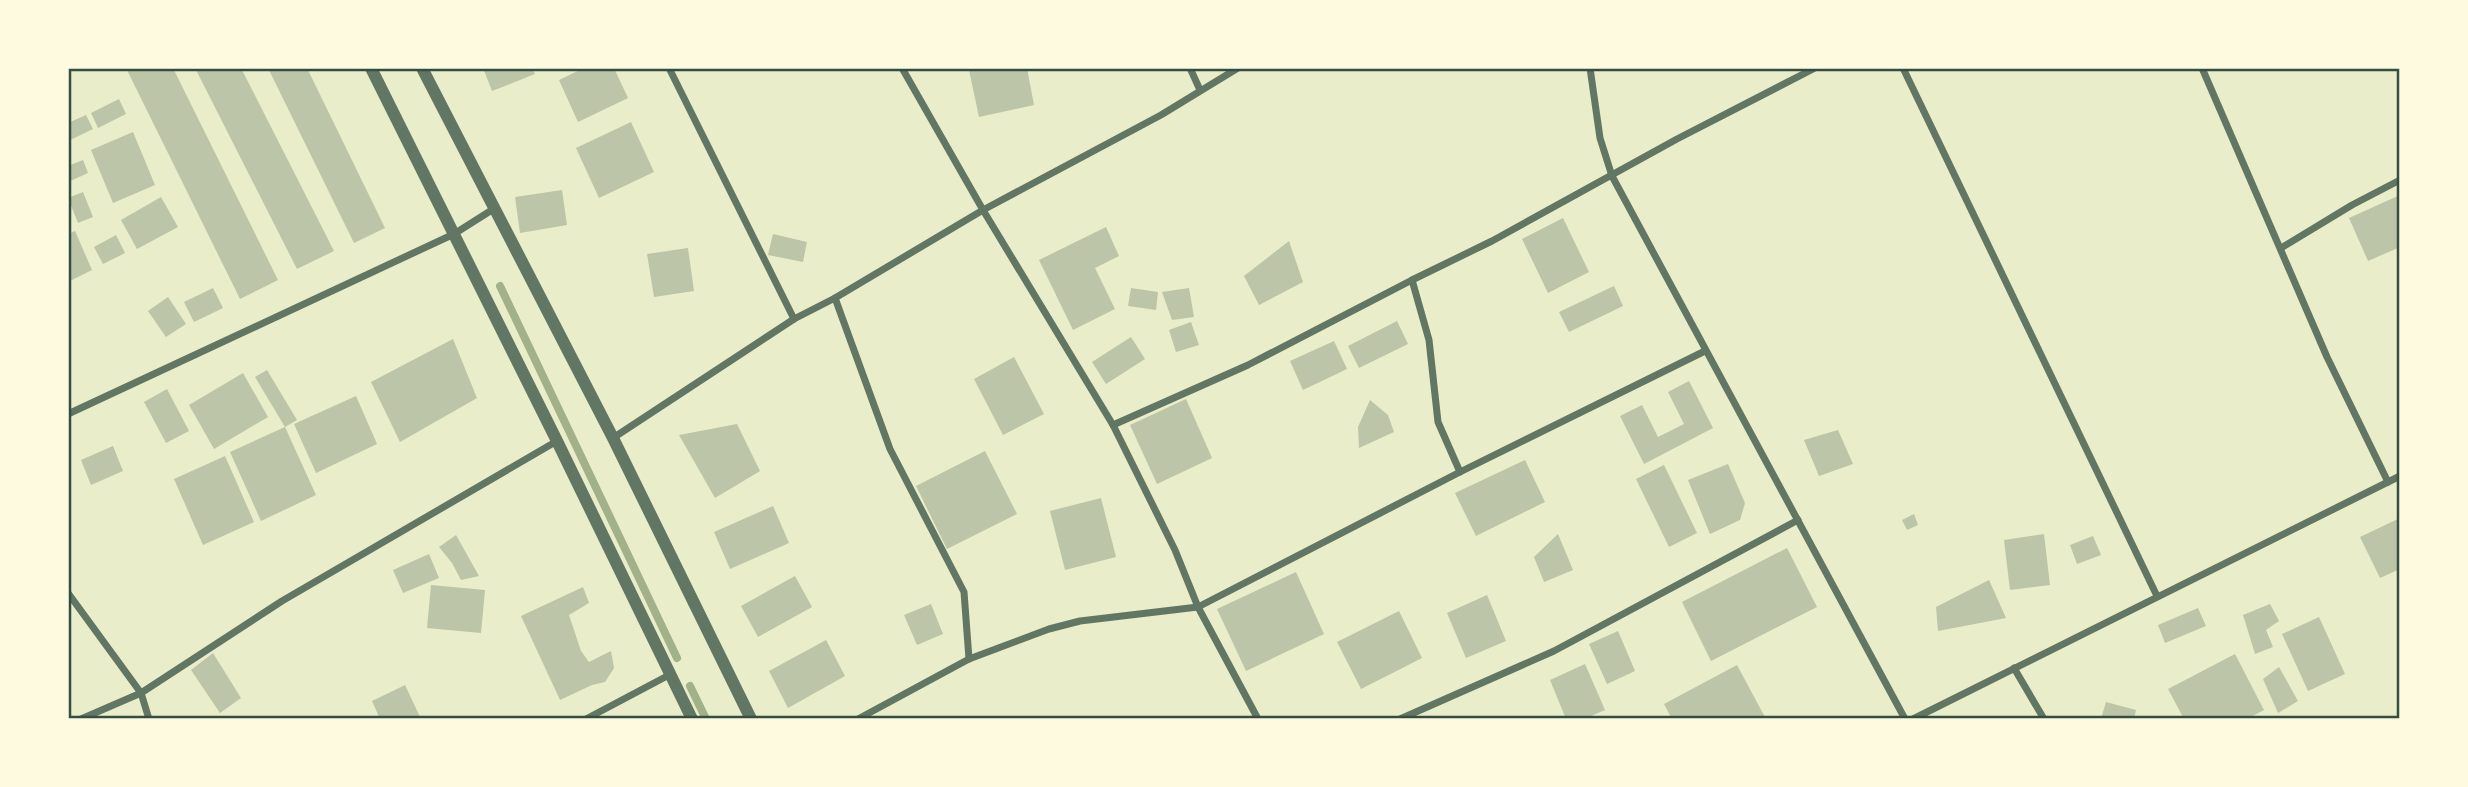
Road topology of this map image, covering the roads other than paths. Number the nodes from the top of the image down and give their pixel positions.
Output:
1 (371, 68) edge
2 (422, 68) edge
3 (668, 68) edge
4 (902, 68) edge
5 (1189, 68) edge
6 (1238, 68) edge
7 (1590, 68) edge
8 (1815, 68) edge
9 (1903, 68) edge
10 (2202, 68) edge
11 (1200, 90) junction
12 (1612, 176) junction
13 (2400, 180) edge
14 (495, 208) junction
15 (984, 209) junction
16 (454, 234) junction
17 (2281, 248) junction
18 (1412, 280) junction
19 (835, 298) junction
20 (794, 319) junction
21 (1705, 351) junction
22 (68, 414) edge
23 (1113, 425) junction
24 (613, 438) junction
25 (557, 441) junction
26 (1460, 472) junction
27 (2400, 476) edge
28 (2388, 482) junction
29 (1798, 520) junction
30 (68, 593) edge
31 (2157, 596) junction
32 (1198, 607) junction
33 (969, 659) junction
34 (2014, 668) junction
35 (671, 674) junction
36 (141, 694) junction
37 (81, 719) edge
38 (149, 719) edge
39 (586, 719) edge
40 (692, 719) edge
41 (751, 719) edge
42 (858, 719) edge
43 (1258, 719) edge
44 (1400, 719) edge
45 (1905, 719) edge
46 (1913, 719) edge
47 (2044, 719) edge

1 - 16 street
2 - 14 street
3 - 20 street
4 - 15 street
5 - 11 street
6 - 11 street
7 - 12 street
8 - 12 street
9 - 31 street
10 - 17 street
11 - 15 street
12 - 18 street
12 - 21 street
13 - 17 street
14 - 16 street
14 - 24 street
15 - 19 street
15 - 23 street
16 - 22 street
16 - 25 street
17 - 28 street
18 - 23 street
18 - 26 street
19 - 20 street
19 - 33 street
20 - 24 street
21 - 26 street
21 - 29 street
23 - 32 street
24 - 41 street
25 - 35 street
25 - 36 street
26 - 32 street
27 - 28 street
28 - 31 street
29 - 44 street
29 - 45 street
30 - 36 street
31 - 34 street
32 - 33 street
32 - 43 street
33 - 42 street
34 - 46 street
34 - 47 street
35 - 39 street
35 - 40 street
36 - 37 street
36 - 38 street

